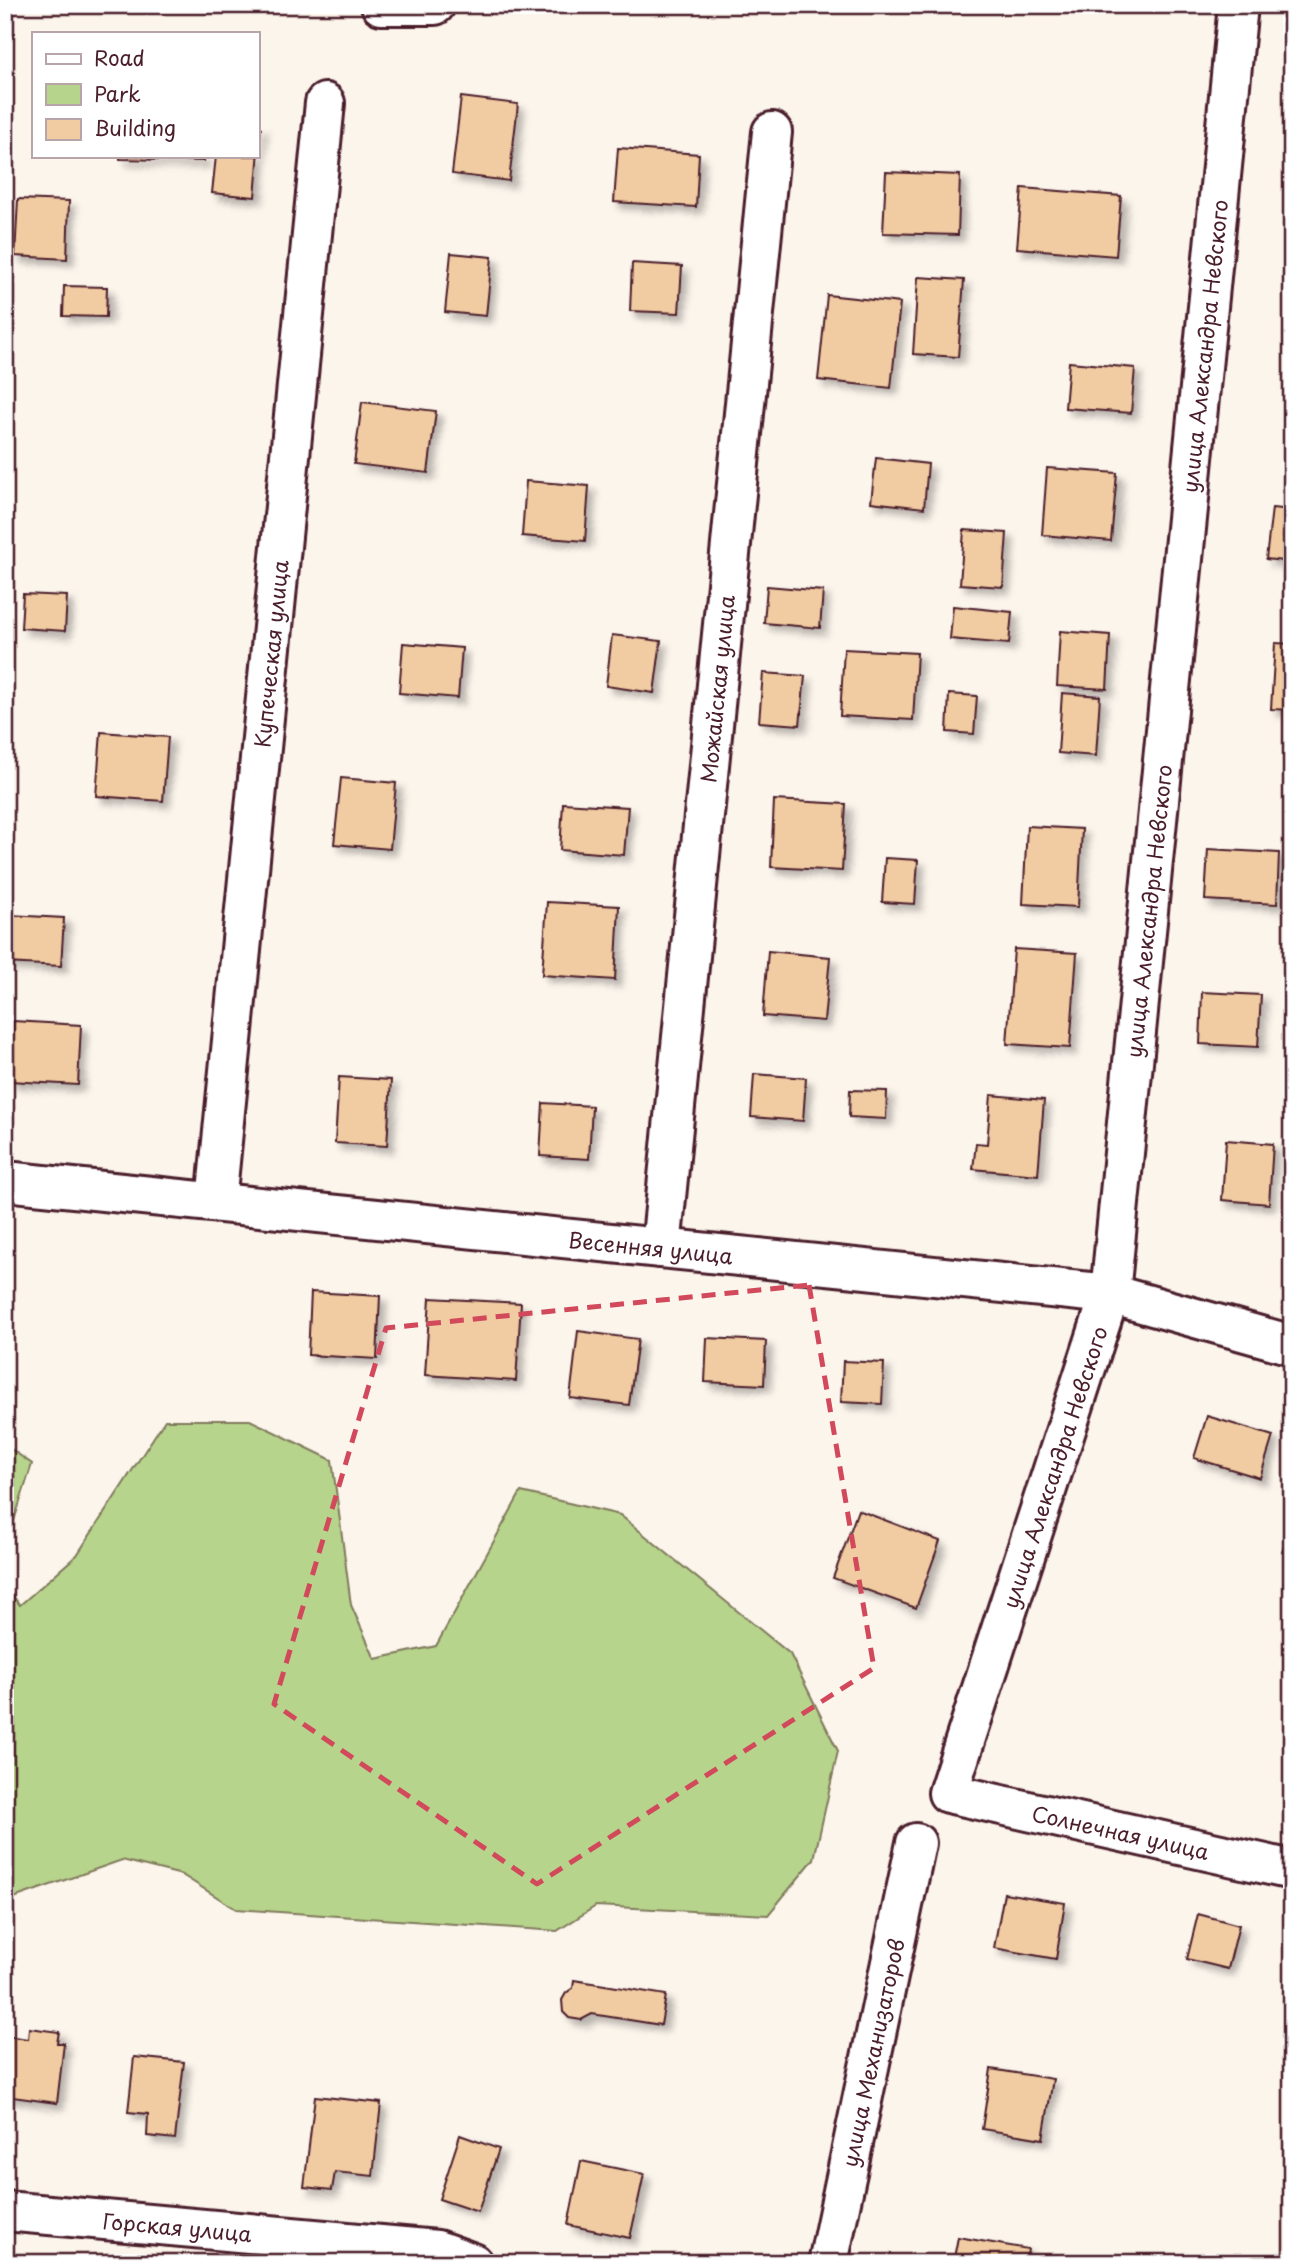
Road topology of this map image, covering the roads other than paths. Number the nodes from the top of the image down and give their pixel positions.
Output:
1 (381, 5) edge
2 (435, 5) edge
3 (1238, 5) edge
4 (326, 103) dead end
5 (772, 132) dead end
6 (5, 1181) edge
7 (216, 1202) junction
8 (661, 1248) junction
9 (1110, 1294) junction
10 (1292, 1345) edge
11 (948, 1793) joint
12 (915, 1843) dead end
13 (1292, 1870) edge
14 (5, 2211) edge
15 (473, 2263) edge
16 (828, 2263) edge

1 - 2 street
3 - 9 street, улица Александра Невского
4 - 7 street, Купеческая улица
5 - 8 street, Можайская улица
6 - 7 street, Весенняя улица
7 - 8 street, Весенняя улица
8 - 9 street, Весенняя улица
9 - 10 street, Весенняя улица
9 - 11 street, улица Александра Невского
11 - 13 street, Солнечная улица
12 - 16 street, улица Механизаторов
14 - 15 street, Горская улица

